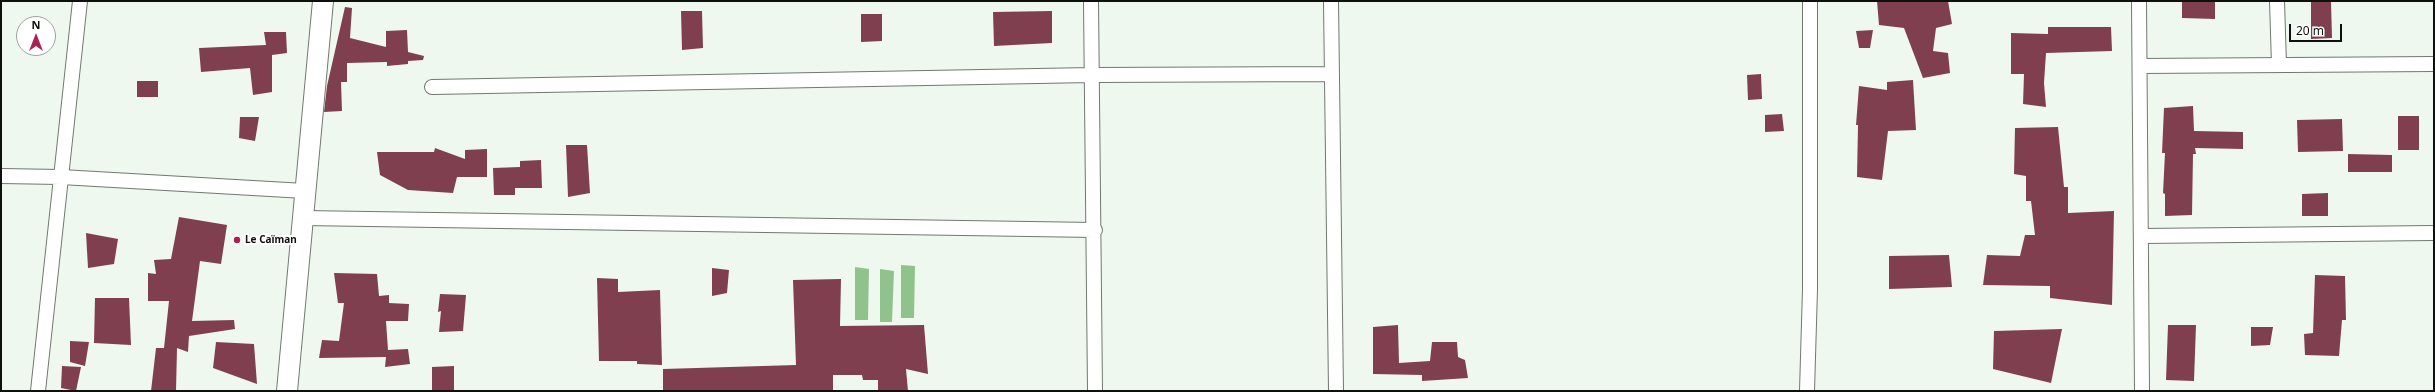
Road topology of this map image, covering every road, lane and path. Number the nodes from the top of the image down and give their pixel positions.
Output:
1 (80, 1) edge
2 (323, 1) edge
3 (1091, 1) edge
4 (1331, 1) edge
5 (1810, 1) edge
6 (2139, 1) edge
7 (2277, 1) edge
8 (2434, 64) edge
9 (2279, 65) junction
10 (2140, 66) junction
11 (1331, 74) junction
12 (1092, 75) junction
13 (432, 87) dead end
14 (1, 176) edge
15 (61, 177) junction
16 (305, 191) junction
17 (303, 218) junction
18 (1094, 230) junction
19 (2434, 233) edge
20 (2141, 236) junction
21 (38, 391) edge
22 (287, 391) edge
23 (1096, 391) edge
24 (1336, 391) edge
25 (1807, 391) edge
26 (2142, 391) edge

1 - 15 street
2 - 16 main road
3 - 12 street
4 - 11 street
5 - 25 street
6 - 10 street
7 - 9 street
8 - 9 street
9 - 10 street
10 - 20 street
11 - 12 street
11 - 24 street
12 - 13 street
12 - 18 street
14 - 15 street
15 - 16 street
15 - 21 street
16 - 17 main road
17 - 18 street
17 - 22 main road
18 - 23 street
19 - 20 street
20 - 26 street

